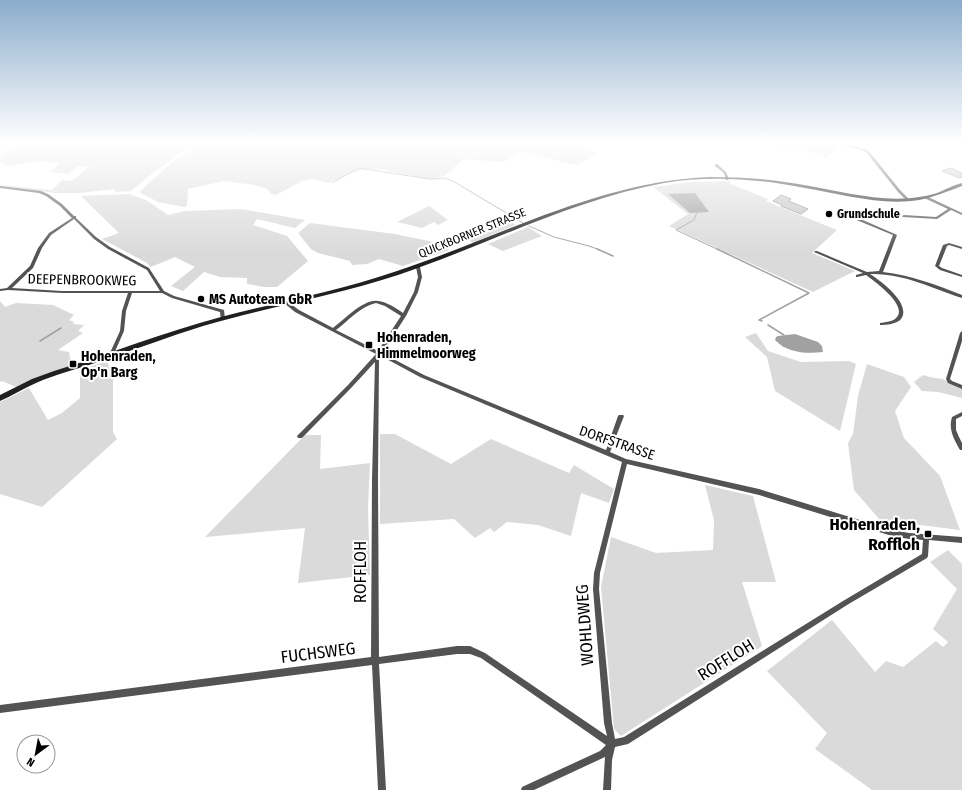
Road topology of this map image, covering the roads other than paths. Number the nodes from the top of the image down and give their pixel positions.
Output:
1 (680, 180) edge
2 (740, 180) edge
3 (891, 180) edge
4 (962, 184) edge
5 (0, 187) edge
6 (925, 197) junction
7 (907, 199) junction
8 (950, 209) junction
9 (962, 214) edge
10 (904, 216) dead end
11 (74, 217) junction
12 (855, 218) dead end
13 (962, 248) edge
14 (816, 252) dead end
15 (418, 267) junction
16 (881, 273) junction
17 (866, 274) junction
18 (857, 276) dead end
19 (962, 276) edge
20 (8, 289) junction
21 (0, 290) edge
22 (163, 292) junction
23 (130, 293) junction
24 (962, 297) edge
25 (286, 303) junction
26 (404, 316) junction
27 (223, 319) junction
28 (882, 324) dead end
29 (334, 329) junction
30 (961, 338) edge
31 (962, 351) edge
32 (956, 353) junction
33 (379, 354) junction
34 (111, 355) junction
35 (962, 387) edge
36 (0, 398) edge
37 (962, 414) edge
38 (621, 416) dead end
39 (300, 436) dead end
40 (962, 448) edge
41 (607, 454) junction
42 (625, 461) junction
43 (926, 538) junction
44 (962, 540) edge
45 (375, 661) junction
46 (0, 709) edge
47 (612, 744) junction
48 (382, 790) edge
49 (525, 790) edge
50 (608, 790) edge

1 - 15 main road, QUICKBORNER STRASSE
2 - 7 main road, QUICKBORNER STRASSE
3 - 7 street
4 - 6 main road, QUICKBORNER STRASSE
5 - 11 street
6 - 7 main road, QUICKBORNER STRASSE
6 - 8 street
8 - 9 street
8 - 10 street
11 - 20 street
11 - 22 street
12 - 16 street
13 - 19 street
14 - 17 street
15 - 25 main road, QUICKBORNER STRASSE
15 - 26 street
16 - 17 street
16 - 24 street
17 - 18 street
17 - 28 street
20 - 21 street, DEEPENBROOKWEG
20 - 23 street, DEEPENBROOKWEG
22 - 23 street, DEEPENBROOKWEG
22 - 27 street
23 - 34 street
25 - 27 main road, QUICKBORNER STRASSE
25 - 29 street, DORFSTRASSE
26 - 29 street
26 - 33 street
27 - 34 main road, QUICKBORNER STRASSE
29 - 33 street, DORFSTRASSE
30 - 32 street
31 - 32 street
32 - 35 street
33 - 39 street
33 - 41 street, DORFSTRASSE
33 - 45 street, ROFFLOH
34 - 36 main road, QUICKBORNER STRASSE
37 - 40 street
38 - 41 street
41 - 42 street, DORFSTRASSE
42 - 43 street, DORFSTRASSE
42 - 47 street, WOHLDWEG
43 - 44 street, DORFSTRASSE
43 - 47 street, ROFFLOH
45 - 46 street, FUCHSWEG
45 - 47 street, FUCHSWEG
45 - 48 street, ROFFLOH
47 - 49 street, ROFFLOH
47 - 50 street, WOHLDWEG

